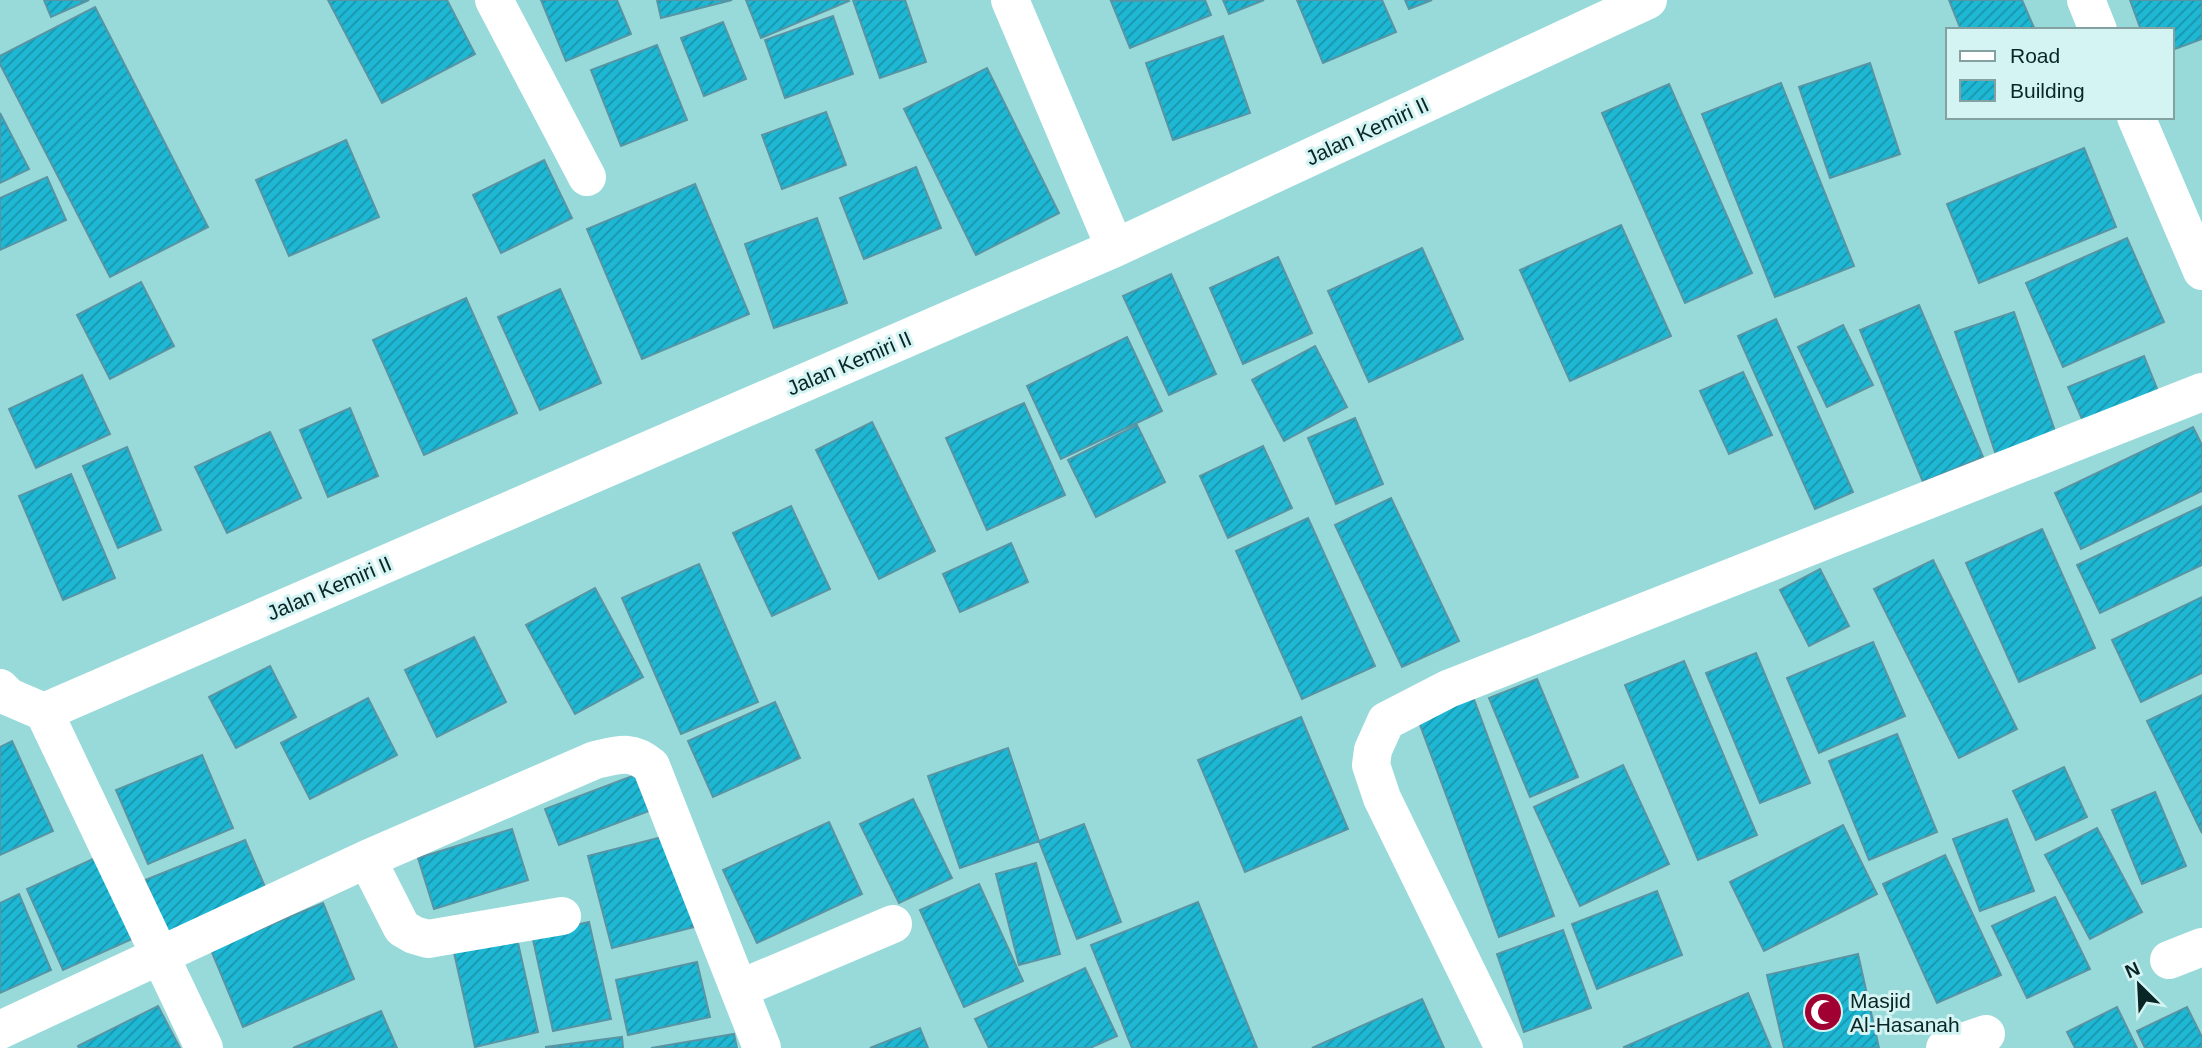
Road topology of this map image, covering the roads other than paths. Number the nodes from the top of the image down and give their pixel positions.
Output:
1 (494, 0) edge
2 (1010, 0) edge
3 (1648, 0) edge
4 (2086, 0) edge
5 (2097, 28) edge
6 (2137, 119) edge
7 (587, 177) dead end
8 (1115, 248) junction
9 (2202, 271) edge
10 (2202, 392) edge
11 (0, 688) edge
12 (44, 712) junction
13 (367, 859) junction
14 (562, 916) dead end
15 (893, 924) dead end
16 (160, 955) junction
17 (739, 989) junction
18 (0, 1030) edge
19 (1986, 1034) dead end
20 (204, 1048) edge
21 (762, 1048) edge
22 (1504, 1048) edge
23 (1945, 1048) edge

1 - 7 street
2 - 8 street
3 - 8 street, Jalan Kemiri II
4 - 5 street
6 - 9 street
8 - 12 street, Jalan Kemiri II
10 - 22 street
11 - 12 street
12 - 16 street
13 - 14 street
13 - 16 street
13 - 17 street
15 - 17 street
16 - 18 street
16 - 20 street
17 - 21 street
19 - 23 street

